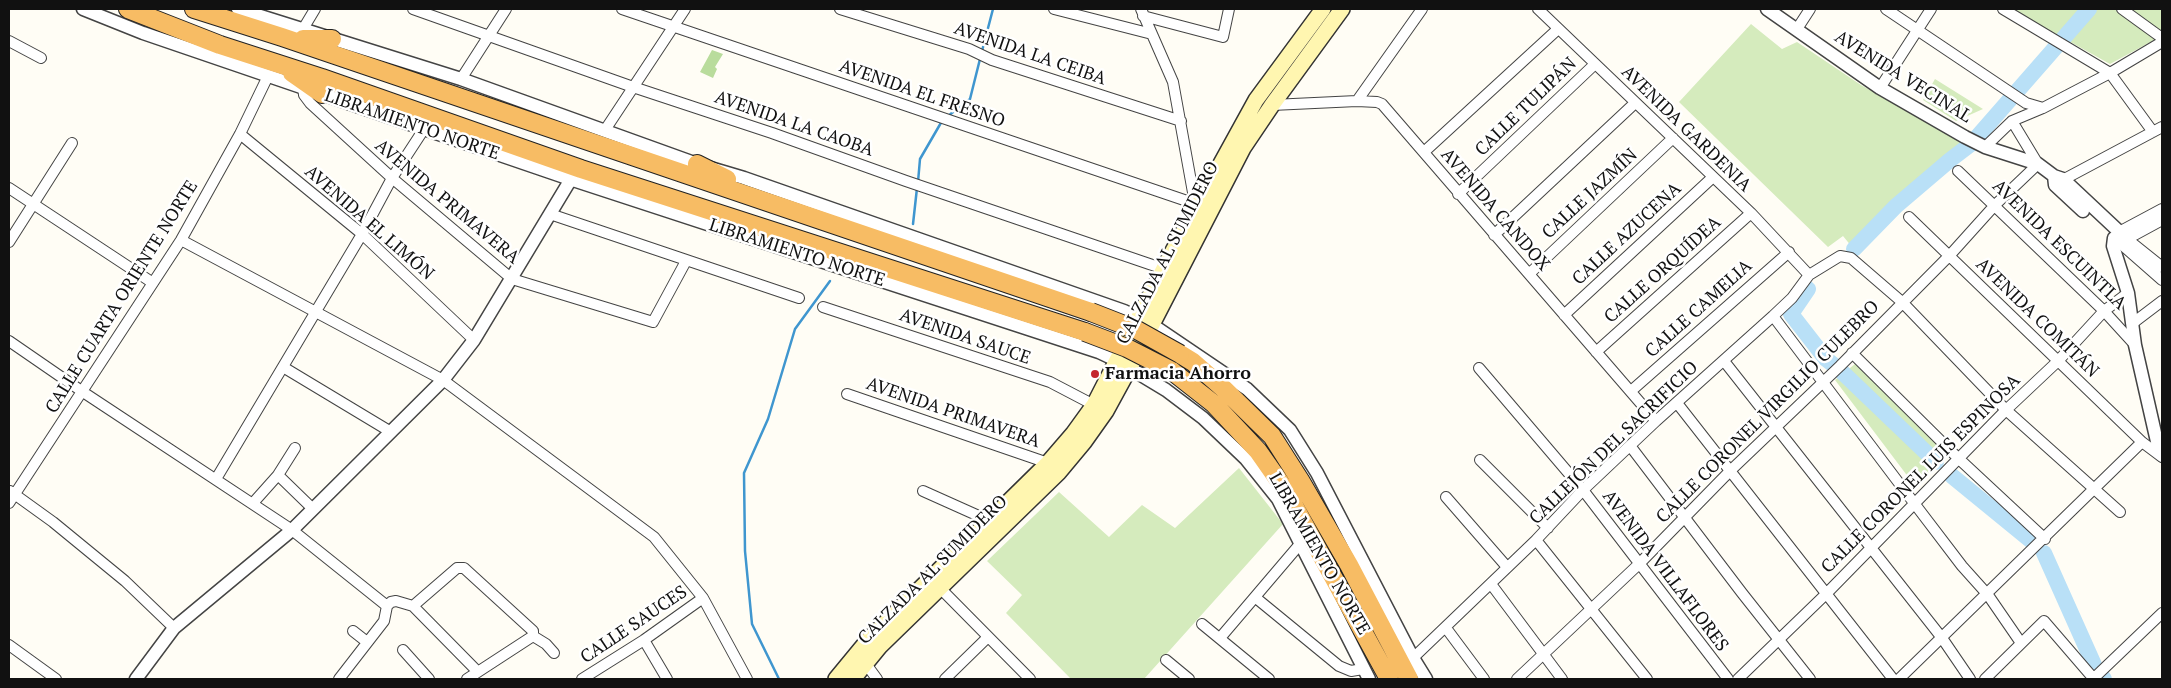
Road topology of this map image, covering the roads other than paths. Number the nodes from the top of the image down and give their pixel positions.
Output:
1 (83, 9) edge
2 (128, 9) edge
3 (194, 9) edge
4 (238, 9) edge
5 (315, 9) edge
6 (413, 9) edge
7 (506, 9) edge
8 (622, 9) edge
9 (685, 9) edge
10 (840, 9) edge
11 (1054, 9) edge
12 (1229, 9) edge
13 (1323, 9) edge
14 (1422, 9) edge
15 (1538, 9) edge
16 (1767, 9) edge
17 (1810, 9) edge
18 (1886, 9) edge
19 (1931, 9) edge
20 (2004, 9) edge
21 (2122, 9) edge
22 (1338, 11) edge
23 (1142, 12) edge
24 (672, 27) junction
25 (303, 29) junction
26 (1558, 29) junction
27 (1797, 29) junction
28 (1917, 29) junction
29 (1152, 34) junction
30 (489, 35) junction
31 (282, 37) junction
32 (332, 38) junction
33 (2162, 40) edge
34 (9, 41) edge
35 (40, 58) dead end
36 (1595, 64) junction
37 (274, 70) junction
38 (2110, 74) junction
39 (460, 79) junction
40 (303, 87) junction
41 (633, 87) junction
42 (1880, 88) junction
43 (322, 94) junction
44 (1357, 101) junction
45 (1635, 103) junction
46 (1272, 105) junction
47 (2043, 108) junction
48 (2012, 121) junction
49 (1181, 122) junction
50 (424, 129) junction
51 (605, 130) junction
52 (2158, 130) edge
53 (240, 134) junction
54 (1673, 138) junction
55 (72, 143) dead end
56 (1985, 147) junction
57 (1424, 152) junction
58 (697, 164) junction
59 (2038, 164) junction
60 (1958, 171) dead end
61 (1713, 177) junction
62 (392, 178) junction
63 (572, 179) junction
64 (2057, 180) junction
65 (9, 188) edge
66 (1458, 194) junction
67 (33, 204) junction
68 (1996, 205) junction
69 (788, 209) junction
70 (2162, 209) edge
71 (1203, 211) junction
72 (1751, 213) junction
73 (550, 214) junction
74 (1909, 217) dead end
75 (2162, 220) edge
76 (362, 234) junction
77 (1494, 235) junction
78 (744, 236) junction
79 (783, 236) junction
80 (181, 240) junction
81 (2119, 240) junction
82 (9, 242) edge
83 (1789, 252) junction
84 (1950, 255) junction
85 (686, 261) junction
86 (2162, 267) edge
87 (1164, 269) junction
88 (1529, 274) junction
89 (1809, 275) junction
90 (512, 279) junction
91 (2162, 280) edge
92 (153, 283) junction
93 (2128, 293) junction
94 (799, 298) dead end
95 (2162, 301) edge
96 (1902, 302) junction
97 (1087, 305) junction
98 (824, 307) dead end
99 (315, 311) junction
100 (2104, 311) junction
101 (1564, 315) junction
102 (1774, 316) junction
103 (1145, 321) junction
104 (2133, 323) junction
105 (474, 340) junction
106 (9, 341) edge
107 (1071, 343) junction
108 (2135, 345) junction
109 (1596, 352) junction
110 (1852, 353) junction
111 (1202, 358) junction
112 (1724, 360) junction
113 (2058, 361) junction
114 (1124, 364) junction
115 (283, 367) junction
116 (1479, 368) dead end
117 (443, 380) junction
118 (1825, 380) junction
119 (1166, 390) junction
120 (1631, 391) junction
121 (83, 392) junction
122 (847, 394) dead end
123 (1677, 403) junction
124 (1094, 405) junction
125 (2006, 410) junction
126 (1656, 421) junction
127 (1776, 427) junction
128 (391, 432) junction
129 (2142, 442) junction
130 (1631, 447) junction
131 (295, 448) dead end
132 (2162, 456) edge
133 (1958, 458) junction
134 (1480, 460) dead end
135 (1048, 463) junction
136 (1730, 471) junction
137 (278, 475) junction
138 (216, 479) junction
139 (2094, 489) junction
140 (1583, 490) junction
141 (923, 491) dead end
142 (11, 496) edge
143 (1446, 498) dead end
144 (253, 502) junction
145 (1914, 503) junction
146 (313, 509) junction
147 (2120, 512) dead end
148 (1684, 517) junction
149 (990, 521) junction
150 (1548, 528) junction
151 (292, 530) junction
152 (2045, 538) junction
153 (1536, 540) junction
154 (1300, 544) junction
155 (1871, 547) junction
156 (1639, 564) junction
157 (1507, 567) junction
158 (1491, 584) junction
159 (939, 587) junction
160 (1826, 594) junction
161 (1988, 595) junction
162 (703, 598) junction
163 (1256, 598) junction
164 (387, 606) junction
165 (413, 606) junction
166 (1592, 610) junction
167 (2162, 613) edge
168 (1202, 624) dead end
169 (174, 628) junction
170 (1446, 628) junction
171 (353, 631) dead end
172 (886, 631) junction
173 (533, 633) junction
174 (988, 637) junction
175 (1220, 638) junction
176 (1942, 638) junction
177 (644, 640) junction
178 (1779, 640) junction
179 (367, 642) junction
180 (2021, 642) junction
181 (9, 645) edge
182 (403, 650) dead end
183 (554, 653) dead end
184 (1543, 654) junction
185 (1413, 658) junction
186 (1166, 660) dead end
187 (866, 664) junction
188 (478, 672) junction
189 (1366, 674) edge
190 (1026, 678) edge
191 (2094, 678) edge
192 (56, 679) edge
193 (136, 679) edge
194 (339, 679) edge
195 (429, 679) edge
196 (466, 679) edge
197 (582, 679) edge
198 (666, 679) edge
199 (747, 679) edge
200 (836, 679) edge
201 (853, 679) edge
202 (877, 679) edge
203 (945, 679) edge
204 (1187, 679) edge
205 (1269, 679) edge
206 (1389, 679) edge
207 (1409, 679) edge
208 (1426, 679) edge
209 (1484, 679) edge
210 (1517, 679) edge
211 (1562, 679) edge
212 (1647, 679) edge
213 (1728, 679) edge
214 (1738, 679) edge
215 (1810, 679) edge
216 (1893, 679) edge
217 (1899, 679) edge
218 (1970, 679) edge
219 (1985, 679) edge

1 - 37 street, LIBRAMIENTO NORTE
2 - 37 highway, LIBRAMIENTO NORTE
3 - 31 highway, LIBRAMIENTO NORTE
4 - 25 street
5 - 25 street
6 - 30 street, AVENIDA LA CAOBA
7 - 30 street
8 - 24 street, AVENIDA EL FRESNO
9 - 24 street
10 - 49 street, AVENIDA LA CEIBA
11 - 29 street
12 - 23 street
13 - 71 main road
14 - 44 street
15 - 26 street, AVENIDA GARDENIA
16 - 27 street, AVENIDA VECINAL
17 - 27 street
18 - 28 street
19 - 28 street
20 - 38 street
21 - 33 street
22 - 46 main road, CALZADA AL SUMIDERO
23 - 29 street
24 - 41 street
24 - 71 street, AVENIDA EL FRESNO
25 - 32 street
26 - 36 street, AVENIDA GARDENIA
26 - 57 street
27 - 42 street, AVENIDA VECINAL
28 - 42 street
28 - 47 street
29 - 49 street
30 - 39 street
30 - 41 street, AVENIDA LA CAOBA
31 - 32 highway
31 - 69 highway, LIBRAMIENTO NORTE
32 - 39 street
33 - 38 street
34 - 35 street
36 - 45 street, AVENIDA GARDENIA
36 - 66 street, CALLE TULIPÁN
37 - 40 street, LIBRAMIENTO NORTE
37 - 43 highway
37 - 53 street, CALLE CUARTA ORIENTE NORTE
37 - 79 highway, LIBRAMIENTO NORTE
38 - 47 street
38 - 52 street
39 - 51 street
40 - 43 street, LIBRAMIENTO NORTE
40 - 62 street, AVENIDA PRIMAVERA
41 - 51 street
41 - 87 street, AVENIDA LA CAOBA
42 - 56 street, AVENIDA VECINAL
43 - 50 street, LIBRAMIENTO NORTE
44 - 46 street, AVENIDA CANDOX
44 - 57 street, AVENIDA CANDOX
45 - 54 street, AVENIDA GARDENIA
45 - 77 street
46 - 71 main road, CALZADA AL SUMIDERO
47 - 48 street
48 - 56 street
48 - 59 street
49 - 71 street
50 - 62 street
50 - 63 street, LIBRAMIENTO NORTE
51 - 58 street
52 - 64 street
53 - 76 street, AVENIDA EL LIMÓN
53 - 80 street, CALLE CUARTA ORIENTE NORTE
54 - 61 street, AVENIDA GARDENIA
54 - 88 street, CALLE JAZMÍN
55 - 67 street
56 - 59 street, AVENIDA VECINAL
57 - 66 street, AVENIDA CANDOX
58 - 69 highway
58 - 97 street
59 - 64 street, AVENIDA VECINAL
59 - 68 street, CALLE CORONEL VIRGILIO CULEBRO
60 - 68 street, AVENIDA ESCUINTLA
61 - 72 street, AVENIDA GARDENIA
61 - 101 street, CALLE AZUCENA
62 - 76 street
62 - 90 street, AVENIDA PRIMAVERA
63 - 73 street
63 - 78 street, LIBRAMIENTO NORTE
64 - 81 street, AVENIDA VECINAL
65 - 67 street
66 - 77 street, AVENIDA CANDOX
67 - 82 street
67 - 92 street
68 - 84 street, CALLE CORONEL VIRGILIO CULEBRO
68 - 100 street, AVENIDA ESCUINTLA
69 - 97 highway, LIBRAMIENTO NORTE
70 - 81 street
71 - 87 main road
71 - 103 main road, CALZADA AL SUMIDERO
72 - 83 street, AVENIDA GARDENIA
72 - 109 street, CALLE ORQUÍDEA
73 - 85 street
73 - 90 street
74 - 84 street, AVENIDA COMITÁN
75 - 81 street
76 - 99 street
76 - 105 street, AVENIDA EL LIMÓN
77 - 88 street, AVENIDA CANDOX
78 - 79 highway
78 - 107 street, LIBRAMIENTO NORTE
79 - 206 highway, LIBRAMIENTO NORTE, bridge
80 - 92 street, CALLE CUARTA ORIENTE NORTE
80 - 99 street
81 - 86 street
81 - 91 street
81 - 93 street
83 - 89 street, AVENIDA GARDENIA
83 - 120 street, CALLE CAMELIA
84 - 96 street, CALLE CORONEL VIRGILIO CULEBRO
84 - 113 street, AVENIDA COMITÁN
85 - 90 street, AVENIDA PRIMAVERA
85 - 94 street
87 - 103 main road
88 - 101 street, AVENIDA CANDOX
89 - 96 street, CALLEJÓN DEL SACRIFICIO
89 - 102 street, CALLEJÓN DEL SACRIFICIO
90 - 105 street
92 - 121 street, CALLE CUARTA ORIENTE NORTE
93 - 100 street, CALLE CORONEL LUIS ESPINOSA
93 - 104 street
95 - 104 street
96 - 110 street, CALLE CORONEL VIRGILIO CULEBRO
96 - 125 street
97 - 103 street
97 - 107 street
97 - 207 highway, LIBRAMIENTO NORTE, bridge
98 - 124 street, AVENIDA SAUCE
99 - 115 street
99 - 117 street
100 - 108 street, AVENIDA ESCUINTLA
100 - 113 street, CALLE CORONEL LUIS ESPINOSA
101 - 109 street, AVENIDA CANDOX
102 - 112 street, CALLEJÓN DEL SACRIFICIO
102 - 118 street
103 - 111 street
103 - 114 main road, CALZADA AL SUMIDERO
104 - 108 street
105 - 117 street
106 - 121 street
107 - 114 street, LIBRAMIENTO NORTE
108 - 132 street
109 - 120 street, AVENIDA CANDOX
110 - 118 street, CALLE CORONEL VIRGILIO CULEBRO
110 - 133 street
111 - 119 street
111 - 185 street
112 - 123 street, CALLEJÓN DEL SACRIFICIO
112 - 127 street
113 - 125 street, CALLE CORONEL LUIS ESPINOSA
113 - 129 street, AVENIDA COMITÁN
114 - 119 street, LIBRAMIENTO NORTE
114 - 124 main road
114 - 159 main road, CALZADA AL SUMIDERO
115 - 128 street
115 - 138 street
116 - 140 street, AVENIDA VILLAFLORES
117 - 128 street
117 - 162 street
118 - 127 street, CALLE CORONEL VIRGILIO CULEBRO
118 - 145 street
119 - 154 street, LIBRAMIENTO NORTE
120 - 126 street, AVENIDA CANDOX
121 - 138 street
121 - 142 street, CALLE CUARTA ORIENTE NORTE
122 - 135 street, AVENIDA PRIMAVERA
123 - 126 street, CALLEJÓN DEL SACRIFICIO
123 - 136 street
124 - 135 main road
125 - 133 street, CALLE CORONEL LUIS ESPINOSA
125 - 139 street
126 - 130 street, CALLEJÓN DEL SACRIFICIO
127 - 136 street, CALLE CORONEL VIRGILIO CULEBRO
127 - 155 street
128 - 146 street
129 - 132 street, AVENIDA COMITÁN
129 - 139 street
130 - 140 street, CALLEJÓN DEL SACRIFICIO
130 - 148 street
131 - 137 street
133 - 145 street, CALLE CORONEL LUIS ESPINOSA
133 - 152 street
134 - 150 street
135 - 149 main road
136 - 148 street, CALLE CORONEL VIRGILIO CULEBRO
136 - 160 street
137 - 144 street
137 - 146 street
138 - 144 street
139 - 147 street
139 - 152 street
140 - 150 street, CALLEJÓN DEL SACRIFICIO
140 - 156 street, AVENIDA VILLAFLORES
141 - 149 street
142 - 169 street
143 - 157 street
144 - 151 street
145 - 155 street, CALLE CORONEL LUIS ESPINOSA
145 - 161 street
146 - 151 street
148 - 156 street, CALLE CORONEL VIRGILIO CULEBRO
148 - 178 street
149 - 172 main road
150 - 153 street, CALLEJÓN DEL SACRIFICIO
151 - 164 street
151 - 169 street
152 - 161 street
153 - 157 street, CALLEJÓN DEL SACRIFICIO
153 - 166 street
154 - 163 street
154 - 189 street, LIBRAMIENTO NORTE
155 - 160 street, CALLE CORONEL LUIS ESPINOSA
155 - 176 street
156 - 166 street, CALLE CORONEL VIRGILIO CULEBRO
156 - 213 street, AVENIDA VILLAFLORES
157 - 158 street, CALLEJÓN DEL SACRIFICIO
158 - 170 street, CALLEJÓN DEL SACRIFICIO
158 - 184 street
159 - 172 main road, CALZADA AL SUMIDERO
159 - 174 street
160 - 178 street, CALLE CORONEL LUIS ESPINOSA
160 - 216 street
161 - 176 street
161 - 180 street
162 - 177 street, CALLE SAUCES
162 - 199 street
163 - 175 street
163 - 189 street
164 - 165 street
164 - 179 street
165 - 173 street
165 - 188 street
166 - 184 street, CALLE CORONEL VIRGILIO CULEBRO
166 - 212 street
167 - 191 street
168 - 175 street
169 - 193 street
170 - 185 street, CALLEJÓN DEL SACRIFICIO
170 - 209 street
171 - 179 street
172 - 187 main road, CALZADA AL SUMIDERO
172 - 200 main road
173 - 183 street
173 - 188 street
174 - 190 street
174 - 203 street
175 - 205 street
176 - 217 street
176 - 218 street
177 - 197 street, CALLE SAUCES
177 - 198 street
178 - 214 street, CALLE CORONEL LUIS ESPINOSA
178 - 215 street
179 - 194 street
180 - 191 street
180 - 219 street
181 - 192 street
182 - 195 street
184 - 210 street, CALLE CORONEL VIRGILIO CULEBRO
184 - 211 street
185 - 208 street
186 - 204 street
187 - 201 main road, CALZADA AL SUMIDERO
187 - 202 street
188 - 196 street

